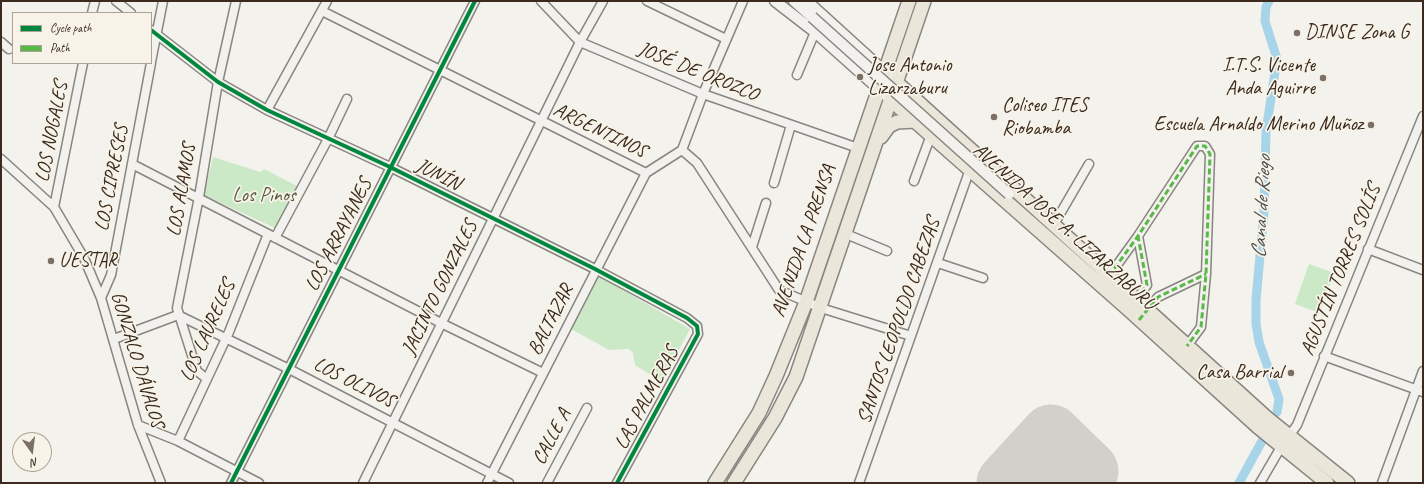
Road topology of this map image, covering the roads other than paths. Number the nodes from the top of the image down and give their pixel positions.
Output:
1 (95, 1) edge
2 (116, 1) edge
3 (163, 1) edge
4 (236, 1) edge
5 (327, 1) edge
6 (475, 1) edge
7 (541, 1) edge
8 (603, 1) edge
9 (647, 1) edge
10 (743, 1) edge
11 (775, 1) edge
12 (794, 1) edge
13 (807, 1) edge
14 (908, 1) edge
15 (924, 1) edge
16 (322, 11) junction
17 (92, 12) edge
18 (130, 12) edge
19 (154, 32) edge
20 (815, 32) junction
21 (726, 39) junction
22 (1, 42) edge
23 (580, 42) junction
24 (9, 49) dead end
25 (152, 53) edge
26 (82, 64) edge
27 (151, 64) edge
28 (439, 70) junction
29 (885, 70) junction
30 (797, 75) dead end
31 (218, 82) junction
32 (896, 82) junction
33 (878, 88) junction
34 (703, 94) junction
35 (347, 99) dead end
36 (891, 100) junction
37 (267, 110) junction
38 (1423, 116) edge
39 (541, 121) junction
40 (915, 121) junction
41 (791, 126) junction
42 (1421, 127) edge
43 (931, 135) junction
44 (328, 139) junction
45 (876, 143) junction
46 (858, 148) junction
47 (682, 150) junction
48 (1, 159) edge
49 (132, 164) junction
50 (1088, 164) dead end
51 (390, 167) junction
52 (970, 169) junction
53 (646, 173) junction
54 (914, 181) dead end
55 (774, 183) dead end
56 (1009, 194) junction
57 (199, 197) junction
58 (766, 203) dead end
59 (54, 207) junction
60 (493, 220) junction
61 (1049, 222) junction
62 (1035, 228) junction
63 (846, 234) junction
64 (271, 236) junction
65 (1138, 236) junction
66 (752, 247) junction
67 (1368, 248) junction
68 (887, 250) dead end
69 (938, 263) junction
70 (338, 270) junction
71 (595, 270) junction
72 (1423, 270) edge
73 (1206, 274) junction
74 (1109, 276) junction
75 (983, 278) dead end
76 (101, 298) junction
77 (1136, 300) junction
78 (806, 302) junction
79 (821, 308) junction
80 (178, 314) junction
81 (1143, 315) junction
82 (441, 324) junction
83 (697, 326) joint
84 (911, 336) junction
85 (225, 338) junction
86 (114, 339) junction
87 (1187, 346) junction
88 (1324, 356) junction
89 (289, 369) junction
90 (1423, 371) edge
91 (543, 373) junction
92 (207, 379) junction
93 (1420, 390) edge
94 (588, 408) dead end
95 (393, 422) junction
96 (138, 425) junction
97 (1290, 436) junction
98 (178, 441) junction
99 (1281, 447) junction
100 (237, 472) junction
101 (491, 474) junction
102 (161, 483) edge
103 (231, 483) edge
104 (259, 483) edge
105 (363, 483) edge
106 (487, 483) edge
107 (509, 483) edge
108 (547, 483) edge
109 (617, 483) edge
110 (715, 483) edge
111 (734, 483) edge
112 (859, 483) edge
113 (1260, 483) edge
114 (1327, 483) edge
115 (1348, 483) edge
116 (1382, 483) edge

1 - 17 street
2 - 18 street
3 - 19 street, LOS CIPRESES
4 - 31 street, LOS ALAMOS
5 - 16 street
6 - 28 street, LOS ARRAYANES
7 - 23 street, JOSÉ DE OROZCO
8 - 23 street, JACINTO GONZALES
9 - 21 street
10 - 21 street
11 - 20 street, AVENIDA JOSE A. LIZARZABURU
12 - 56 street, bridge
13 - 29 street, AVENIDA JOSE A. LIZARZABURU
14 - 29 main road, AVENIDA LA PRENSA
15 - 32 main road, AVENIDA LA PRENSA
16 - 28 street, ARGENTINOS
16 - 37 street
19 - 25 street, LOS CIPRESES
19 - 31 street, JUNÍN
20 - 30 street
20 - 33 street, AVENIDA JOSE A. LIZARZABURU
21 - 34 street
22 - 24 street
23 - 34 street, JOSÉ DE OROZCO
23 - 39 street, JACINTO GONZALES
26 - 59 street, LOS NOGALES
27 - 49 street, LOS CIPRESES
28 - 39 street, ARGENTINOS
28 - 51 street, LOS ARRAYANES
29 - 32 street, AVENIDA JOSE A. LIZARZABURU
29 - 33 main road, AVENIDA LA PRENSA
31 - 37 street, JUNÍN
31 - 57 street, LOS ALAMOS
32 - 36 main road, AVENIDA LA PRENSA
32 - 61 main road, AVENIDA JOSE A. LIZARZABURU
33 - 36 street, AVENIDA JOSE A. LIZARZABURU
33 - 46 main road, AVENIDA LA PRENSA
34 - 41 street, JOSÉ DE OROZCO
34 - 47 street
35 - 44 street, LOS LAURELES
36 - 40 main road, AVENIDA JOSE A. LIZARZABURU
36 - 45 main road, AVENIDA LA PRENSA
37 - 44 street, JUNÍN
38 - 42 street, AGUSTÍN TORRES SOLÍS
39 - 53 street, ARGENTINOS
39 - 60 street, JACINTO GONZALES
40 - 43 main road, AVENIDA JOSE A. LIZARZABURU
40 - 45 main road
41 - 46 street, JOSÉ DE OROZCO
41 - 55 street
42 - 67 street, AGUSTÍN TORRES SOLÍS
43 - 52 main road, AVENIDA JOSE A. LIZARZABURU
43 - 54 street
44 - 51 street, JUNÍN
44 - 64 street, LOS LAURELES
45 - 63 main road, AVENIDA LA PRENSA
46 - 78 main road, AVENIDA LA PRENSA
47 - 53 street, ARGENTINOS
47 - 66 street
48 - 59 street, GONZALO DÁVALOS
49 - 57 street
49 - 76 street, LOS CIPRESES
50 - 61 street
51 - 60 street, JUNÍN
51 - 70 street, LOS ARRAYANES
52 - 62 main road, AVENIDA JOSE A. LIZARZABURU
52 - 69 street, SANTOS LEOPOLDO CABEZAS
53 - 71 street, BALTAZAR
56 - 61 street
56 - 62 street
57 - 64 street
57 - 80 street, LOS ALAMOS
58 - 66 street
59 - 76 street, GONZALO DÁVALOS
60 - 71 street, JUNÍN
60 - 82 street, JACINTO GONZALES
61 - 74 main road, AVENIDA JOSE A. LIZARZABURU
62 - 81 main road, AVENIDA JOSE A. LIZARZABURU
63 - 68 street
63 - 79 main road, AVENIDA LA PRENSA
64 - 70 street
64 - 85 street, LOS LAURELES
65 - 73 street
65 - 74 street
65 - 77 street
66 - 78 street
67 - 72 street
67 - 88 street, AGUSTÍN TORRES SOLÍS
69 - 75 street
69 - 84 street, SANTOS LEOPOLDO CABEZAS
70 - 82 street
70 - 89 street, LOS ARRAYANES
71 - 83 street, JUNÍN
71 - 91 street, BALTAZAR
73 - 81 street
73 - 87 street
74 - 77 main road, AVENIDA JOSE A. LIZARZABURU
76 - 86 street, GONZALO DÁVALOS
77 - 81 main road, AVENIDA JOSE A. LIZARZABURU
78 - 79 street
78 - 110 main road, AVENIDA LA PRENSA
79 - 84 street
79 - 111 main road, AVENIDA LA PRENSA
80 - 85 street, LOS OLIVOS
80 - 86 street
80 - 92 street, LOS ALAMOS
81 - 87 main road, AVENIDA JOSE A. LIZARZABURU
81 - 99 main road, AVENIDA JOSE A. LIZARZABURU
82 - 91 street
82 - 95 street, JACINTO GONZALES
83 - 109 street, LAS PALMERAS
84 - 112 street, SANTOS LEOPOLDO CABEZAS
85 - 89 street, LOS OLIVOS
85 - 92 street, LOS LAURELES
86 - 96 street, GONZALO DÁVALOS
87 - 97 main road, AVENIDA JOSE A. LIZARZABURU
88 - 93 street
88 - 97 street, AGUSTÍN TORRES SOLÍS
89 - 95 street, LOS OLIVOS
89 - 100 street, LOS ARRAYANES
90 - 93 street
91 - 101 street, BALTAZAR
92 - 98 street, LOS LAURELES
93 - 116 street
94 - 108 street, CALLE A
95 - 101 street, LOS OLIVOS
95 - 105 street, JACINTO GONZALES
96 - 98 street
96 - 102 street, GONZALO DÁVALOS
97 - 99 street, AGUSTÍN TORRES SOLÍS
97 - 115 main road, AVENIDA JOSE A. LIZARZABURU
98 - 100 street
99 - 113 street, AGUSTÍN TORRES SOLÍS
99 - 114 main road, AVENIDA JOSE A. LIZARZABURU
100 - 103 street, LOS ARRAYANES
100 - 104 street
101 - 106 street, BALTAZAR
101 - 107 street, LOS OLIVOS

